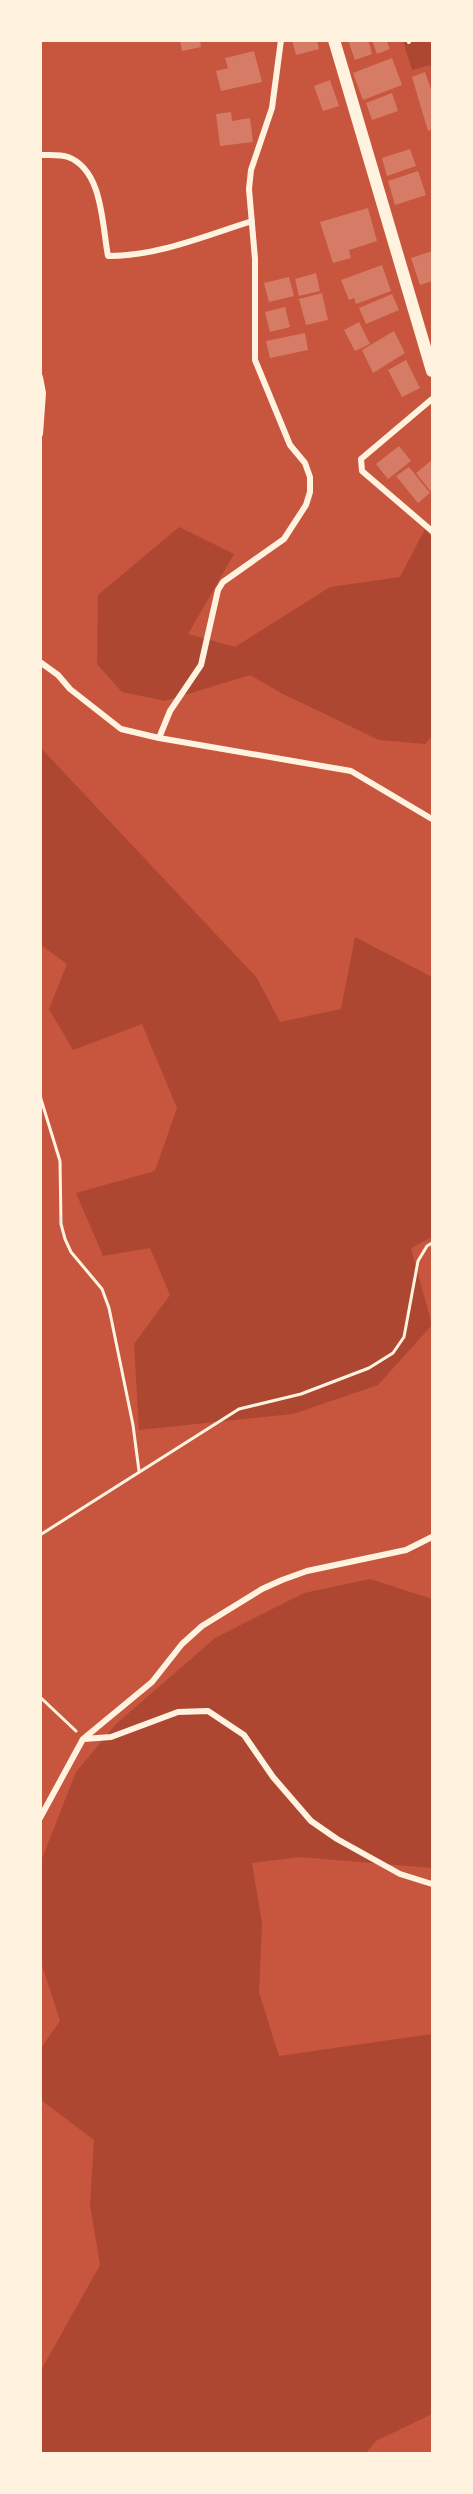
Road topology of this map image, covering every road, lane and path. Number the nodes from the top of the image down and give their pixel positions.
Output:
1 (281, 40) edge
2 (333, 40) edge
3 (41, 155) edge
4 (40, 162) edge
5 (252, 221) junction
6 (432, 371) edge
7 (40, 377) edge
8 (432, 399) edge
9 (40, 434) edge
10 (432, 531) edge
11 (40, 662) edge
12 (159, 738) junction
13 (432, 819) edge
14 (40, 1096) edge
15 (432, 1243) edge
16 (139, 1471) junction
17 (40, 1535) edge
18 (432, 1537) edge
19 (40, 1697) edge
20 (83, 1739) junction
21 (40, 1818) edge
22 (432, 1884) edge

1 - 5 street
2 - 6 main road
3 - 4 street
3 - 5 street
5 - 12 street
7 - 9 street
8 - 10 street
11 - 12 street
12 - 13 street
14 - 16 path
15 - 16 path
16 - 17 path
18 - 20 street
19 - 20 path
20 - 21 street
20 - 22 street

